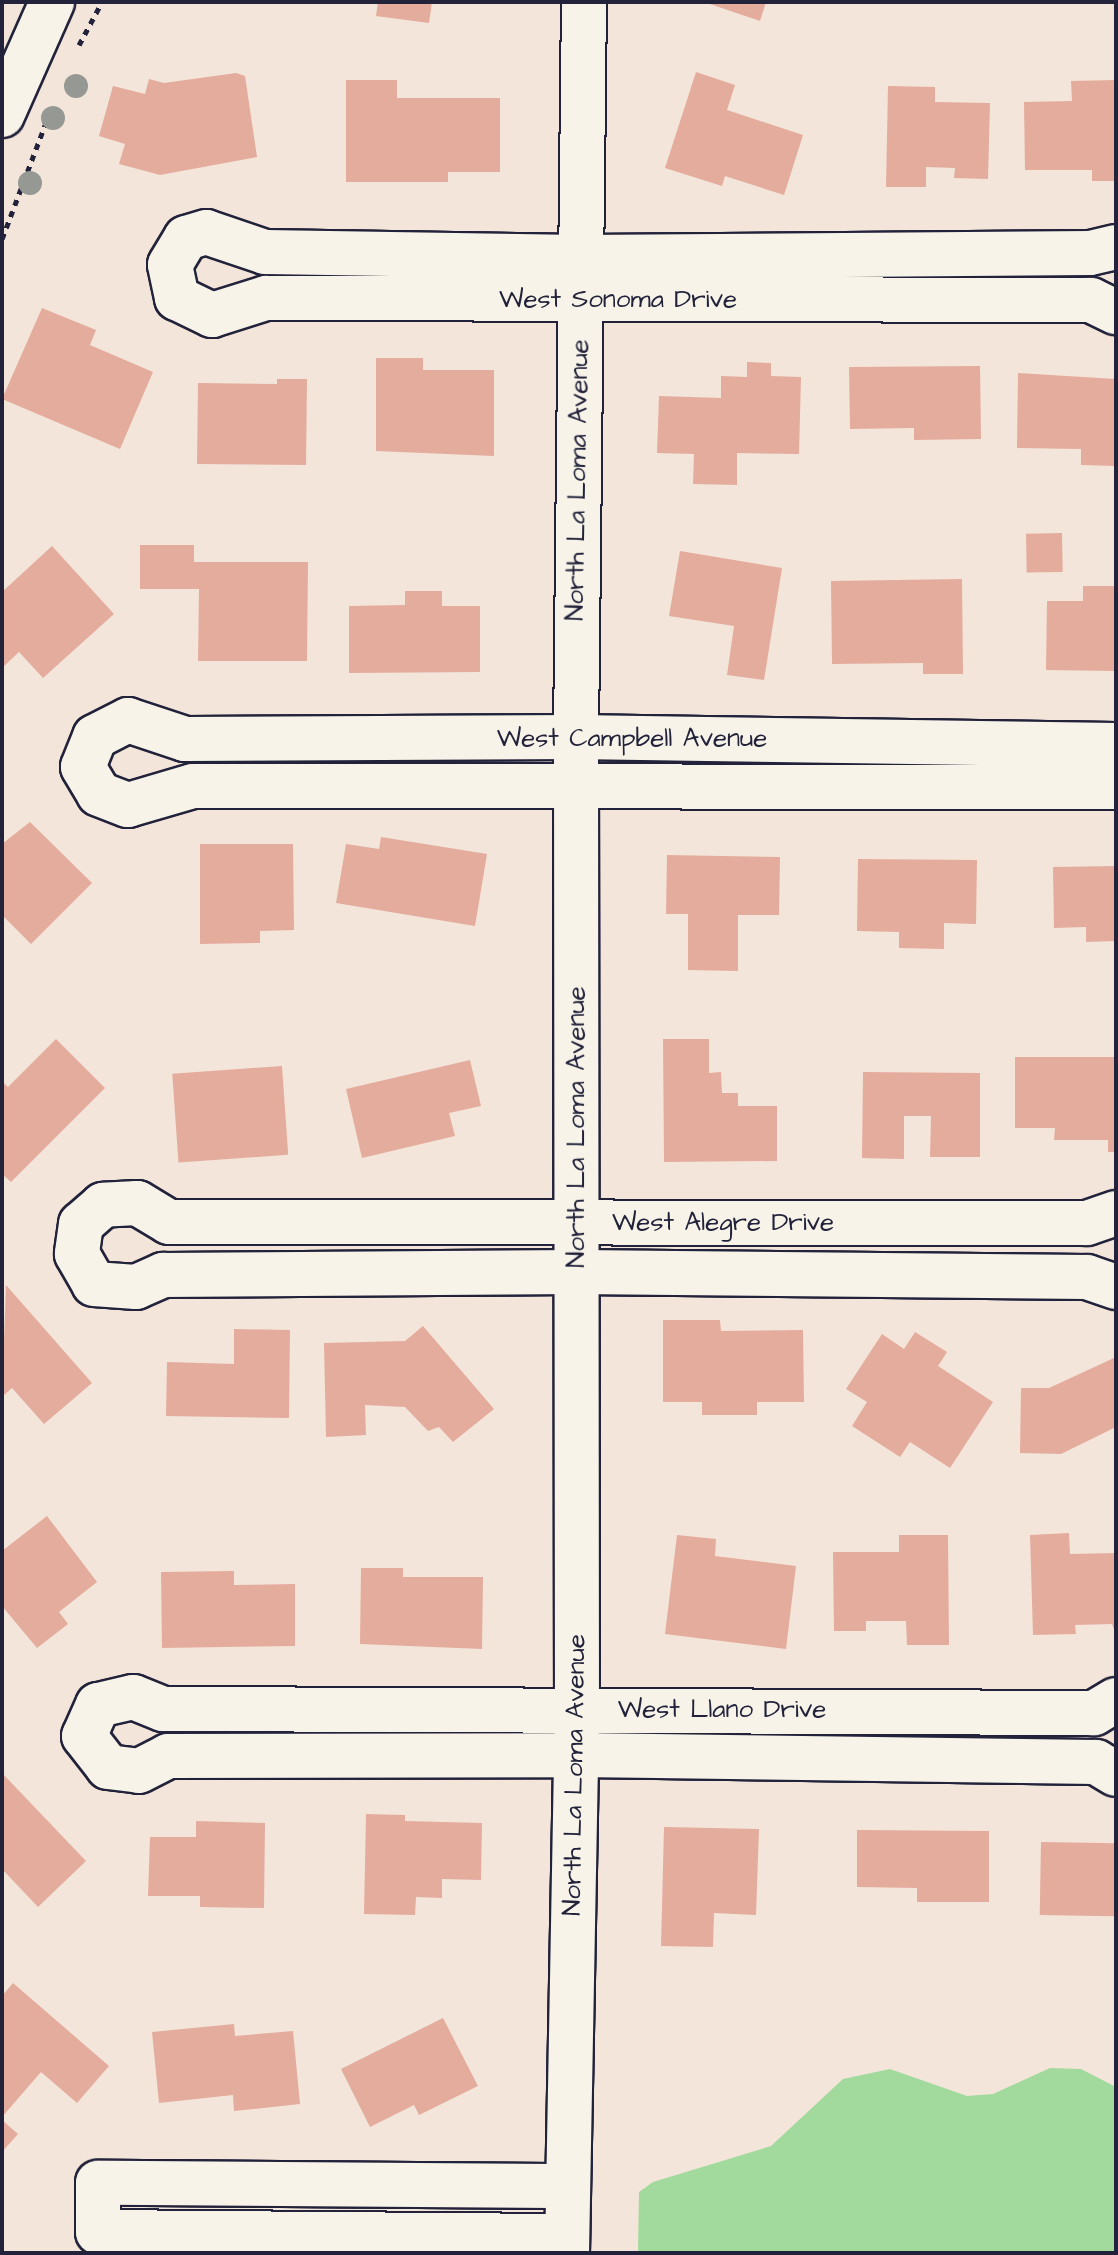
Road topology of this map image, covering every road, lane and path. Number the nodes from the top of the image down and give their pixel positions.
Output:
1 (52, 2) edge
2 (102, 2) edge
3 (584, 2) edge
4 (74, 54) dead end
5 (57, 95) dead end
6 (2, 115) edge
7 (2, 239) edge
8 (1116, 247) edge
9 (341, 253) junction
10 (893, 254) junction
11 (580, 257) junction
12 (341, 299) junction
13 (894, 300) junction
14 (580, 301) junction
15 (1116, 312) edge
16 (576, 737) junction
17 (329, 739) junction
18 (936, 743) junction
19 (1116, 745) edge
20 (329, 786) junction
21 (1116, 787) edge
22 (578, 788) junction
23 (934, 788) junction
24 (1116, 1213) edge
25 (320, 1222) junction
26 (577, 1223) junction
27 (886, 1223) junction
28 (577, 1272) junction
29 (322, 1274) junction
30 (887, 1275) junction
31 (1116, 1287) edge
32 (1116, 1700) edge
33 (317, 1709) junction
34 (577, 1709) junction
35 (887, 1711) junction
36 (577, 1755) junction
37 (319, 1756) junction
38 (888, 1759) junction
39 (1116, 1774) edge
40 (324, 2184) junction
41 (566, 2186) junction
42 (324, 2234) junction
43 (567, 2244) edge

1 - 6 street
2 - 4 path
3 - 11 street, North La Loma Avenue
5 - 7 path
8 - 10 street, West Sonoma Drive
9 - 11 street, West Sonoma Drive
9 - 12 street
9 - 12 street, West Sonoma Drive
10 - 11 street, West Sonoma Drive
10 - 13 street
11 - 14 street, North La Loma Avenue
12 - 14 street, West Sonoma Drive
13 - 14 street, West Sonoma Drive
13 - 15 street, West Sonoma Drive
14 - 16 street, North La Loma Avenue
16 - 17 street, West Campbell Avenue
16 - 18 street, West Campbell Avenue
16 - 22 street, North La Loma Avenue
17 - 20 street
17 - 20 street, West Campbell Avenue
18 - 19 street, West Campbell Avenue
18 - 23 street
20 - 22 street, West Campbell Avenue
21 - 23 street, West Campbell Avenue
22 - 23 street, West Campbell Avenue
22 - 26 street, North La Loma Avenue
24 - 27 street, West Alegre Drive
25 - 26 street, West Alegre Drive
25 - 29 street
25 - 29 street, West Alegre Drive
26 - 27 street, West Alegre Drive
26 - 28 street, North La Loma Avenue
27 - 30 street
28 - 29 street, West Alegre Drive
28 - 30 street, West Alegre Drive
28 - 34 street, North La Loma Avenue
30 - 31 street, West Alegre Drive
32 - 35 street, West Llano Drive
33 - 34 street, West Llano Drive
33 - 37 street
33 - 37 street, West Llano Drive
34 - 35 street, West Llano Drive
34 - 36 street, North La Loma Avenue
35 - 38 street
36 - 37 street, West Llano Drive
36 - 38 street, West Llano Drive
36 - 41 street, North La Loma Avenue
38 - 39 street, West Llano Drive
40 - 41 street
40 - 42 street
40 - 42 street
41 - 43 street, North La Loma Avenue
42 - 43 street

